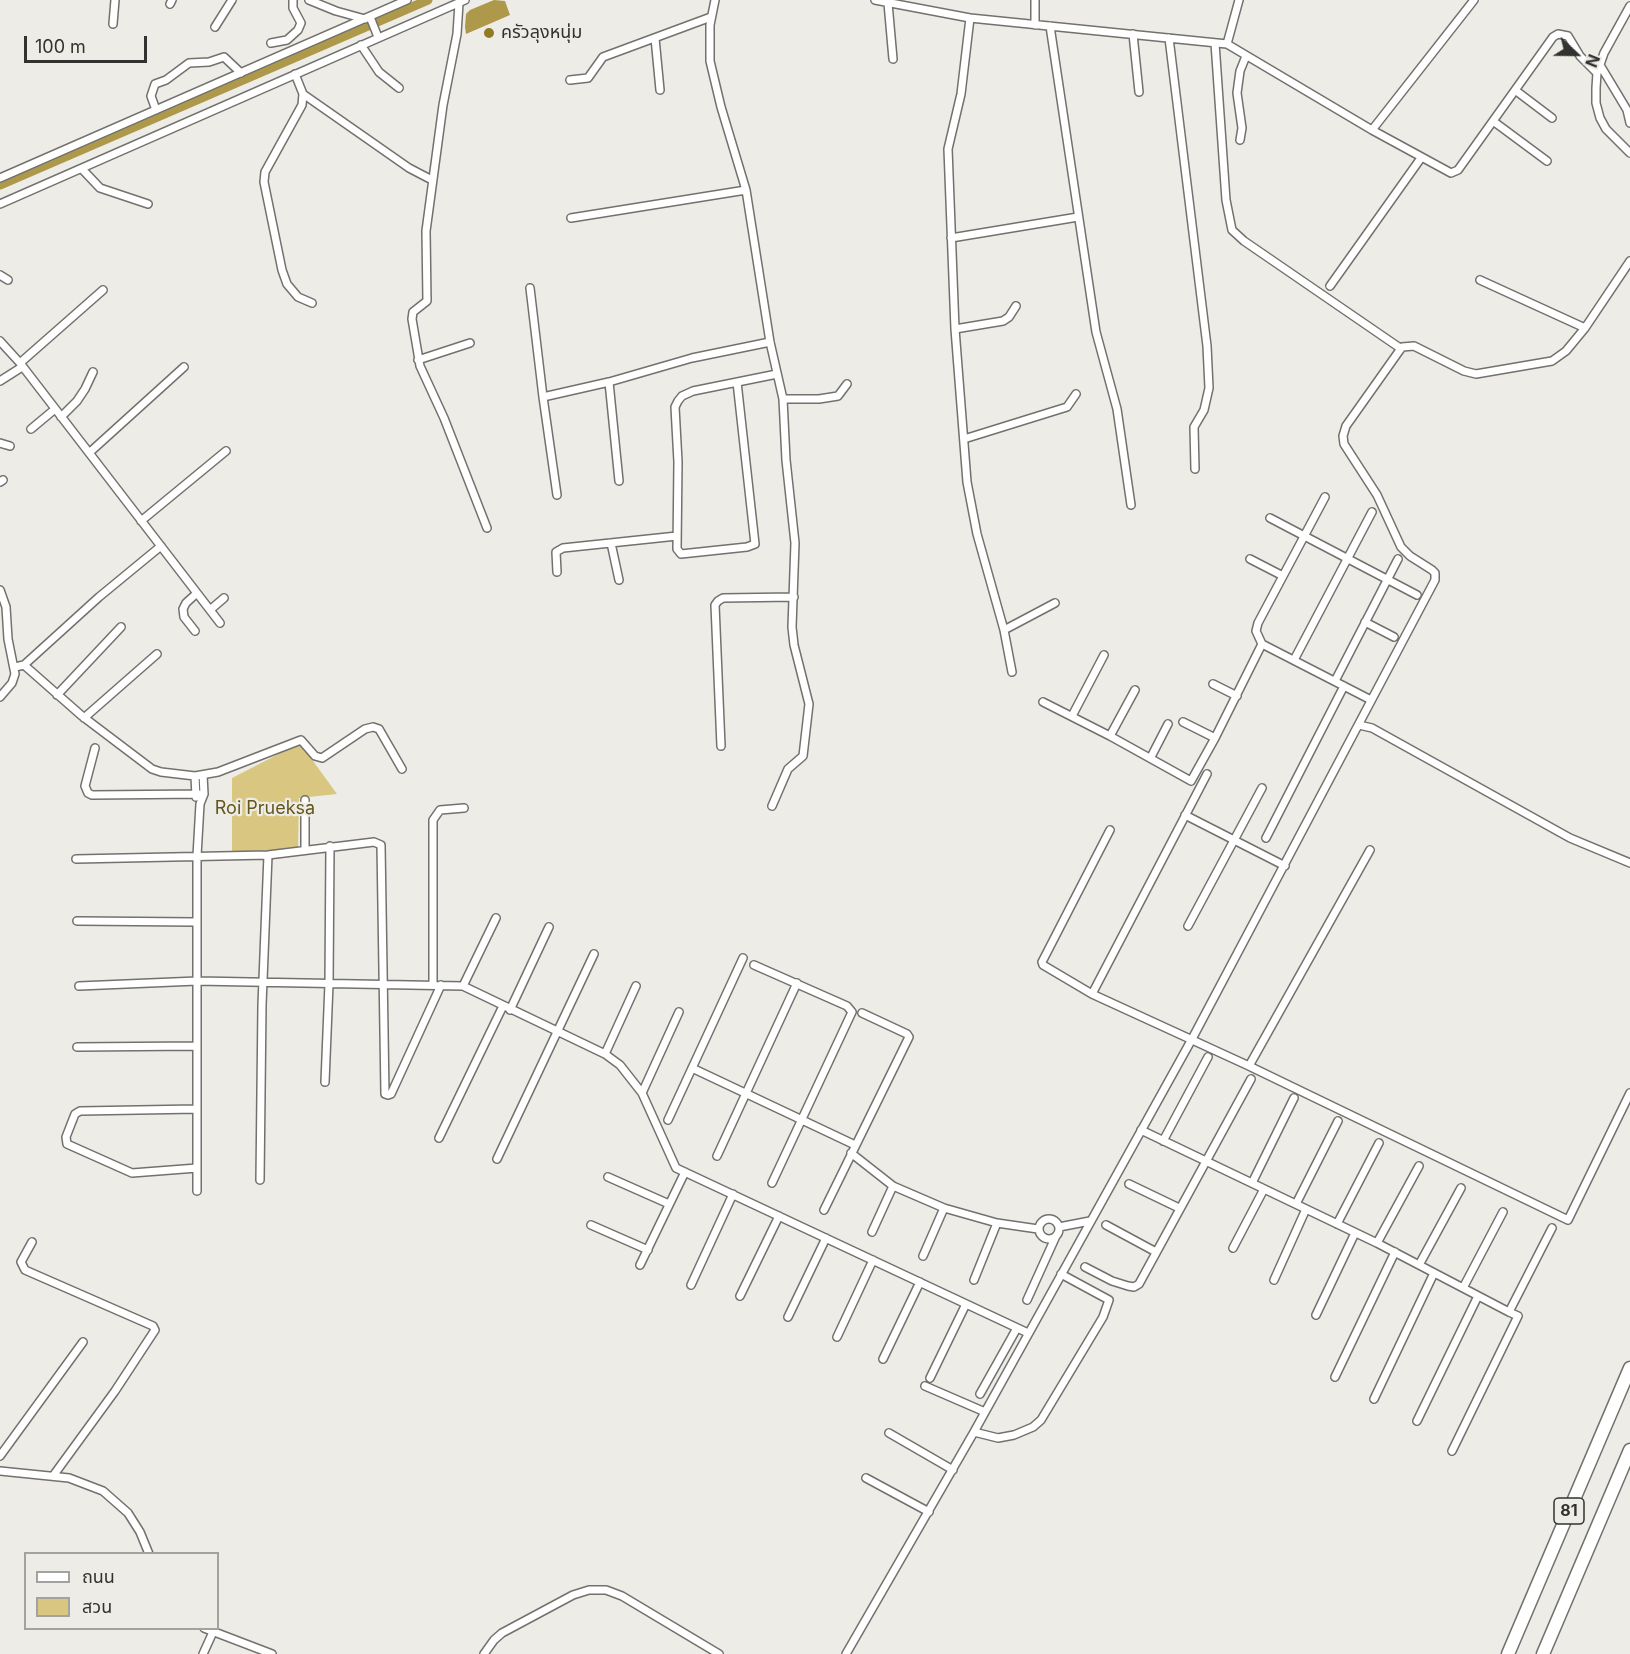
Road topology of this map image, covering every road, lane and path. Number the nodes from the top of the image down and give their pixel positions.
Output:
1 (115, 0) edge
2 (232, 0) edge
3 (293, 0) edge
4 (309, 0) edge
5 (404, 0) edge
6 (714, 0) edge
7 (874, 0) edge
8 (1035, 0) edge
9 (1239, 0) edge
10 (1474, 0) edge
11 (462, 1) edge
12 (888, 3) junction
13 (1630, 6) edge
14 (711, 17) junction
15 (969, 18) junction
16 (369, 19) junction
17 (113, 24) dead end
18 (1035, 25) junction
19 (1050, 26) junction
20 (214, 27) dead end
21 (377, 34) junction
22 (1133, 34) junction
23 (655, 38) junction
24 (1168, 38) junction
25 (272, 42) dead end
26 (1215, 43) junction
27 (1227, 44) junction
28 (361, 45) junction
29 (1246, 56) junction
30 (893, 59) dead end
31 (1600, 65) junction
32 (241, 73) junction
33 (1597, 73) junction
34 (295, 74) junction
35 (570, 80) dead end
36 (399, 88) dead end
37 (660, 90) dead end
38 (1515, 90) junction
39 (1139, 92) dead end
40 (303, 94) junction
41 (156, 110) junction
42 (1552, 118) dead end
43 (1493, 121) junction
44 (1630, 123) edge
45 (1372, 130) junction
46 (1240, 140) dead end
47 (1626, 144) edge
48 (1630, 153) edge
49 (1421, 158) junction
50 (1547, 161) dead end
51 (82, 169) junction
52 (0, 178) edge
53 (432, 180) junction
54 (746, 190) junction
55 (0, 204) edge
56 (148, 204) dead end
57 (1078, 217) junction
58 (571, 218) dead end
59 (951, 238) junction
60 (1630, 261) edge
61 (0, 275) edge
62 (8, 280) dead end
63 (1480, 280) dead end
64 (1330, 286) dead end
65 (530, 288) dead end
66 (103, 290) dead end
67 (312, 303) dead end
68 (1016, 306) dead end
69 (1585, 328) junction
70 (955, 329) junction
71 (0, 341) edge
72 (770, 342) junction
73 (470, 343) dead end
74 (1400, 348) junction
75 (418, 360) junction
76 (21, 365) junction
77 (184, 366) dead end
78 (93, 372) dead end
79 (777, 374) junction
80 (0, 381) edge
81 (609, 382) junction
82 (736, 382) junction
83 (847, 384) dead end
84 (1076, 394) dead end
85 (543, 397) junction
86 (783, 399) junction
87 (55, 409) junction
88 (61, 417) junction
89 (31, 429) dead end
90 (963, 439) junction
91 (0, 443) edge
92 (10, 446) dead end
93 (226, 451) dead end
94 (89, 453) junction
95 (1195, 469) dead end
96 (619, 481) dead end
97 (557, 495) dead end
98 (1325, 497) dead end
99 (1131, 505) dead end
100 (1372, 512) dead end
101 (1270, 518) dead end
102 (141, 521) junction
103 (487, 528) dead end
104 (677, 536) junction
105 (1304, 536) junction
106 (611, 543) junction
107 (161, 546) junction
108 (1250, 559) dead end
109 (1346, 559) junction
110 (1398, 559) dead end
111 (557, 572) dead end
112 (1283, 576) junction
113 (619, 580) dead end
114 (1387, 580) junction
115 (0, 590) edge
116 (197, 593) junction
117 (1417, 595) dead end
118 (794, 597) junction
119 (224, 598) dead end
120 (1055, 603) dead end
121 (210, 610) junction
122 (1365, 622) junction
123 (220, 623) dead end
124 (121, 627) dead end
125 (1004, 630) junction
126 (195, 631) dead end
127 (1394, 637) dead end
128 (1262, 644) junction
129 (157, 654) dead end
130 (1104, 655) dead end
131 (1294, 660) junction
132 (24, 665) junction
133 (15, 667) junction
134 (1012, 672) dead end
135 (1335, 681) junction
136 (1213, 684) dead end
137 (1344, 686) junction
138 (1135, 690) dead end
139 (57, 694) junction
140 (0, 696) edge
141 (1237, 696) junction
142 (1371, 699) junction
143 (1043, 702) dead end
144 (1072, 716) junction
145 (84, 718) junction
146 (1183, 722) dead end
147 (1168, 723) dead end
148 (1359, 725) junction
149 (1110, 736) junction
150 (1215, 738) junction
151 (722, 746) dead end
152 (95, 748) dead end
153 (1150, 757) junction
154 (402, 769) dead end
155 (1208, 774) dead end
156 (199, 775) junction
157 (1262, 788) dead end
158 (204, 794) junction
159 (195, 795) junction
160 (305, 800) dead end
161 (200, 804) junction
162 (772, 806) dead end
163 (464, 808) dead end
164 (1185, 815) junction
165 (1110, 830) dead end
166 (1266, 838) dead end
167 (1234, 841) junction
168 (330, 846) junction
169 (305, 850) junction
170 (1370, 850) dead end
171 (268, 855) junction
172 (197, 856) junction
173 (76, 859) dead end
174 (1630, 863) edge
175 (1285, 866) junction
176 (496, 918) dead end
177 (77, 921) dead end
178 (196, 922) junction
179 (1188, 926) dead end
180 (549, 927) dead end
181 (594, 954) dead end
182 (743, 958) dead end
183 (754, 965) dead end
184 (197, 981) junction
185 (264, 982) junction
186 (797, 983) junction
187 (328, 984) junction
188 (384, 984) junction
189 (437, 985) junction
190 (79, 986) dead end
191 (463, 986) junction
192 (636, 986) dead end
193 (1092, 994) junction
194 (507, 1008) junction
195 (679, 1012) dead end
196 (862, 1013) dead end
197 (557, 1031) junction
198 (1192, 1039) junction
199 (197, 1046) junction
200 (77, 1047) dead end
201 (604, 1054) junction
202 (1208, 1057) dead end
203 (1249, 1066) junction
204 (692, 1068) junction
205 (1251, 1079) dead end
206 (325, 1082) dead end
207 (746, 1093) junction
208 (1630, 1093) edge
209 (642, 1094) junction
210 (1294, 1098) dead end
211 (197, 1109) junction
212 (801, 1119) junction
213 (668, 1120) dead end
214 (1338, 1121) dead end
215 (1141, 1130) junction
216 (439, 1138) dead end
217 (1163, 1141) junction
218 (1379, 1143) dead end
219 (855, 1144) junction
220 (851, 1153) junction
221 (717, 1156) dead end
222 (497, 1159) dead end
223 (1206, 1161) junction
224 (1419, 1166) dead end
225 (197, 1168) junction
226 (685, 1172) junction
227 (608, 1177) dead end
228 (260, 1180) dead end
229 (772, 1183) dead end
230 (1252, 1183) junction
231 (1129, 1184) dead end
232 (893, 1186) junction
233 (1461, 1188) dead end
234 (1264, 1189) junction
235 (197, 1191) dead end
236 (733, 1194) junction
237 (669, 1204) junction
238 (1296, 1204) junction
239 (944, 1208) junction
240 (1179, 1208) junction
241 (1306, 1209) junction
242 (824, 1210) dead end
243 (1503, 1212) dead end
244 (779, 1216) junction
245 (1090, 1221) junction
246 (997, 1223) junction
247 (1337, 1224) junction
248 (591, 1225) dead end
249 (1106, 1226) dead end
250 (1059, 1227) junction
251 (1552, 1228) dead end
252 (1038, 1229) junction
253 (872, 1232) dead end
254 (1355, 1233) junction
255 (1056, 1236) junction
256 (826, 1238) junction
257 (32, 1242) dead end
258 (1377, 1243) junction
259 (1233, 1248) dead end
260 (648, 1250) junction
261 (1156, 1252) junction
262 (1395, 1252) junction
263 (922, 1256) dead end
264 (873, 1260) junction
265 (640, 1265) dead end
266 (1419, 1265) junction
267 (1085, 1267) dead end
268 (1434, 1273) junction
269 (1061, 1274) junction
270 (974, 1280) dead end
271 (1274, 1280) dead end
272 (920, 1282) junction
273 (691, 1285) dead end
274 (1463, 1288) junction
275 (740, 1296) dead end
276 (1478, 1296) junction
277 (1027, 1300) dead end
278 (966, 1304) junction
279 (1509, 1312) junction
280 (1316, 1315) dead end
281 (788, 1317) dead end
282 (1017, 1328) junction
283 (1028, 1333) junction
284 (837, 1337) dead end
285 (83, 1342) dead end
286 (884, 1359) dead end
287 (1630, 1368) edge
288 (1335, 1377) dead end
289 (930, 1378) dead end
290 (925, 1386) dead end
291 (980, 1394) dead end
292 (1374, 1398) dead end
293 (985, 1412) junction
294 (1417, 1421) dead end
295 (974, 1432) junction
296 (889, 1433) dead end
297 (1630, 1450) edge
298 (1452, 1451) dead end
299 (0, 1456) edge
300 (953, 1470) junction
301 (0, 1471) edge
302 (53, 1476) junction
303 (867, 1478) dead end
304 (929, 1512) junction
305 (148, 1552) edge
306 (207, 1630) edge
307 (213, 1632) junction
308 (203, 1654) edge
309 (273, 1654) edge
310 (484, 1654) edge
311 (719, 1654) edge
312 (846, 1654) edge
313 (1508, 1654) edge
314 (1543, 1654) edge

1 - 17 street
2 - 20 street
3 - 25 street
4 - 16 street
5 - 16 street
6 - 14 street
7 - 12 street
8 - 18 street
9 - 27 street
10 - 45 street
11 - 21 street
11 - 53 street
12 - 15 street
12 - 30 street
13 - 31 street
14 - 23 street
14 - 54 street
15 - 18 street
15 - 59 street
16 - 21 street
16 - 32 street
18 - 19 street
19 - 22 street
19 - 57 street
21 - 28 street
22 - 24 street
22 - 39 street
23 - 35 street
23 - 37 street
24 - 26 street
24 - 95 street
26 - 27 street
26 - 74 street
27 - 29 street
28 - 34 street
28 - 36 street
29 - 45 street
29 - 46 street
31 - 33 street
31 - 44 street
32 - 41 street
32 - 41 street
33 - 38 street
33 - 47 street
34 - 40 street
34 - 51 street
38 - 42 street
38 - 43 street
40 - 53 street
40 - 67 street
41 - 52 street
43 - 49 street
43 - 50 street
45 - 49 street
47 - 48 street
49 - 64 street
51 - 55 street
51 - 56 street
53 - 75 street
54 - 58 street
54 - 72 street
57 - 59 street
57 - 99 street
59 - 70 street
60 - 69 street
61 - 62 street
63 - 69 street
65 - 85 street
66 - 76 street
68 - 70 street
69 - 74 street
70 - 90 street
71 - 76 street
72 - 79 street
72 - 81 street
73 - 75 street
74 - 142 street
75 - 103 street
76 - 80 street
76 - 87 street
77 - 94 street
78 - 88 street
79 - 82 street
79 - 86 street
81 - 85 street
81 - 96 street
82 - 104 street
82 - 104 street
83 - 86 street
84 - 90 street
85 - 97 street
86 - 118 street
87 - 88 street
87 - 89 street
88 - 94 street
90 - 125 street
91 - 92 street
93 - 102 street
94 - 102 street
98 - 105 street
100 - 109 street
101 - 105 street
102 - 107 street
104 - 106 street
105 - 109 street
105 - 112 street
106 - 111 street
106 - 113 street
107 - 116 street
107 - 132 street
108 - 112 street
109 - 114 street
109 - 131 street
110 - 114 street
112 - 128 street
114 - 117 street
114 - 122 street
115 - 133 street
116 - 121 street
116 - 126 street
118 - 151 street
118 - 162 street
119 - 121 street
120 - 125 street
121 - 123 street
122 - 127 street
122 - 135 street
124 - 139 street
125 - 134 street
128 - 131 street
128 - 141 street
129 - 145 street
130 - 144 street
131 - 135 street
132 - 133 street
132 - 139 street
133 - 140 street
135 - 137 street
136 - 141 street
137 - 142 street
137 - 166 street
138 - 149 street
139 - 145 street
141 - 150 street
142 - 148 street
143 - 144 street
144 - 149 street
145 - 156 street
146 - 150 street
147 - 153 street
148 - 174 street
148 - 175 street
149 - 153 street
150 - 153 street
152 - 159 street
154 - 156 street
155 - 164 street
156 - 158 street
156 - 159 street
157 - 167 street
158 - 159 street
158 - 161 street
159 - 161 street
160 - 169 street
161 - 172 street
163 - 189 street
164 - 167 street
164 - 193 street
165 - 193 street
167 - 175 street
167 - 179 street
168 - 169 street
168 - 187 street
168 - 188 street
169 - 171 street
170 - 203 street
171 - 172 street
171 - 185 street
172 - 173 street
172 - 178 street
175 - 198 street
176 - 191 street
177 - 178 street
178 - 184 street
180 - 194 street
181 - 197 street
182 - 204 street
183 - 186 street
184 - 185 street
184 - 190 street
184 - 199 street
185 - 187 street
185 - 228 street
186 - 207 street
186 - 212 street
187 - 188 street
187 - 206 street
188 - 189 street
188 - 189 street
189 - 191 street
191 - 194 street
192 - 201 street
193 - 198 street
194 - 197 street
194 - 216 street
195 - 209 street
196 - 219 street
197 - 201 street
197 - 222 street
198 - 203 street
198 - 215 street
199 - 200 street
199 - 211 street
201 - 209 street
202 - 217 street
203 - 208 street
204 - 207 street
204 - 213 street
205 - 223 street
207 - 212 street
207 - 221 street
209 - 226 street
210 - 230 street
211 - 225 street
211 - 225 street
212 - 219 street
212 - 229 street
214 - 238 street
215 - 217 street
215 - 245 street
217 - 223 street
218 - 247 street
219 - 220 street
220 - 232 street
220 - 242 street
223 - 230 street
223 - 240 street
224 - 258 street
225 - 235 street
226 - 236 street
226 - 237 street
227 - 237 street
230 - 234 street
231 - 240 street
232 - 239 street
232 - 253 street
233 - 266 street
234 - 238 street
234 - 259 street
236 - 244 street
236 - 273 street
237 - 260 street
238 - 241 street
239 - 246 street
239 - 263 street
240 - 261 street
241 - 247 street
241 - 271 street
243 - 274 street
244 - 256 street
244 - 275 street
245 - 250 street
245 - 269 street
246 - 252 street
246 - 270 street
247 - 254 street
248 - 260 street
249 - 261 street
250 - 252 street
250 - 255 street
251 - 279 street
252 - 255 street
254 - 258 street
254 - 280 street
255 - 277 street
256 - 264 street
256 - 281 street
257 - 302 street
258 - 262 street
260 - 265 street
261 - 267 street
262 - 266 street
262 - 288 street
264 - 272 street
264 - 284 street
266 - 268 street
268 - 274 street
268 - 292 street
269 - 283 street
269 - 295 street
272 - 278 street
272 - 286 street
274 - 276 street
276 - 279 street
276 - 294 street
278 - 282 street
278 - 289 street
279 - 298 street
282 - 283 street
282 - 291 street
283 - 293 street
285 - 299 street
287 - 313 highway, 81
290 - 293 street
293 - 295 street
295 - 300 street
296 - 300 street
297 - 314 highway, 81
300 - 304 street
301 - 302 street
302 - 305 street
303 - 304 street
304 - 312 street
306 - 307 street
307 - 308 street
307 - 309 street
310 - 311 street

